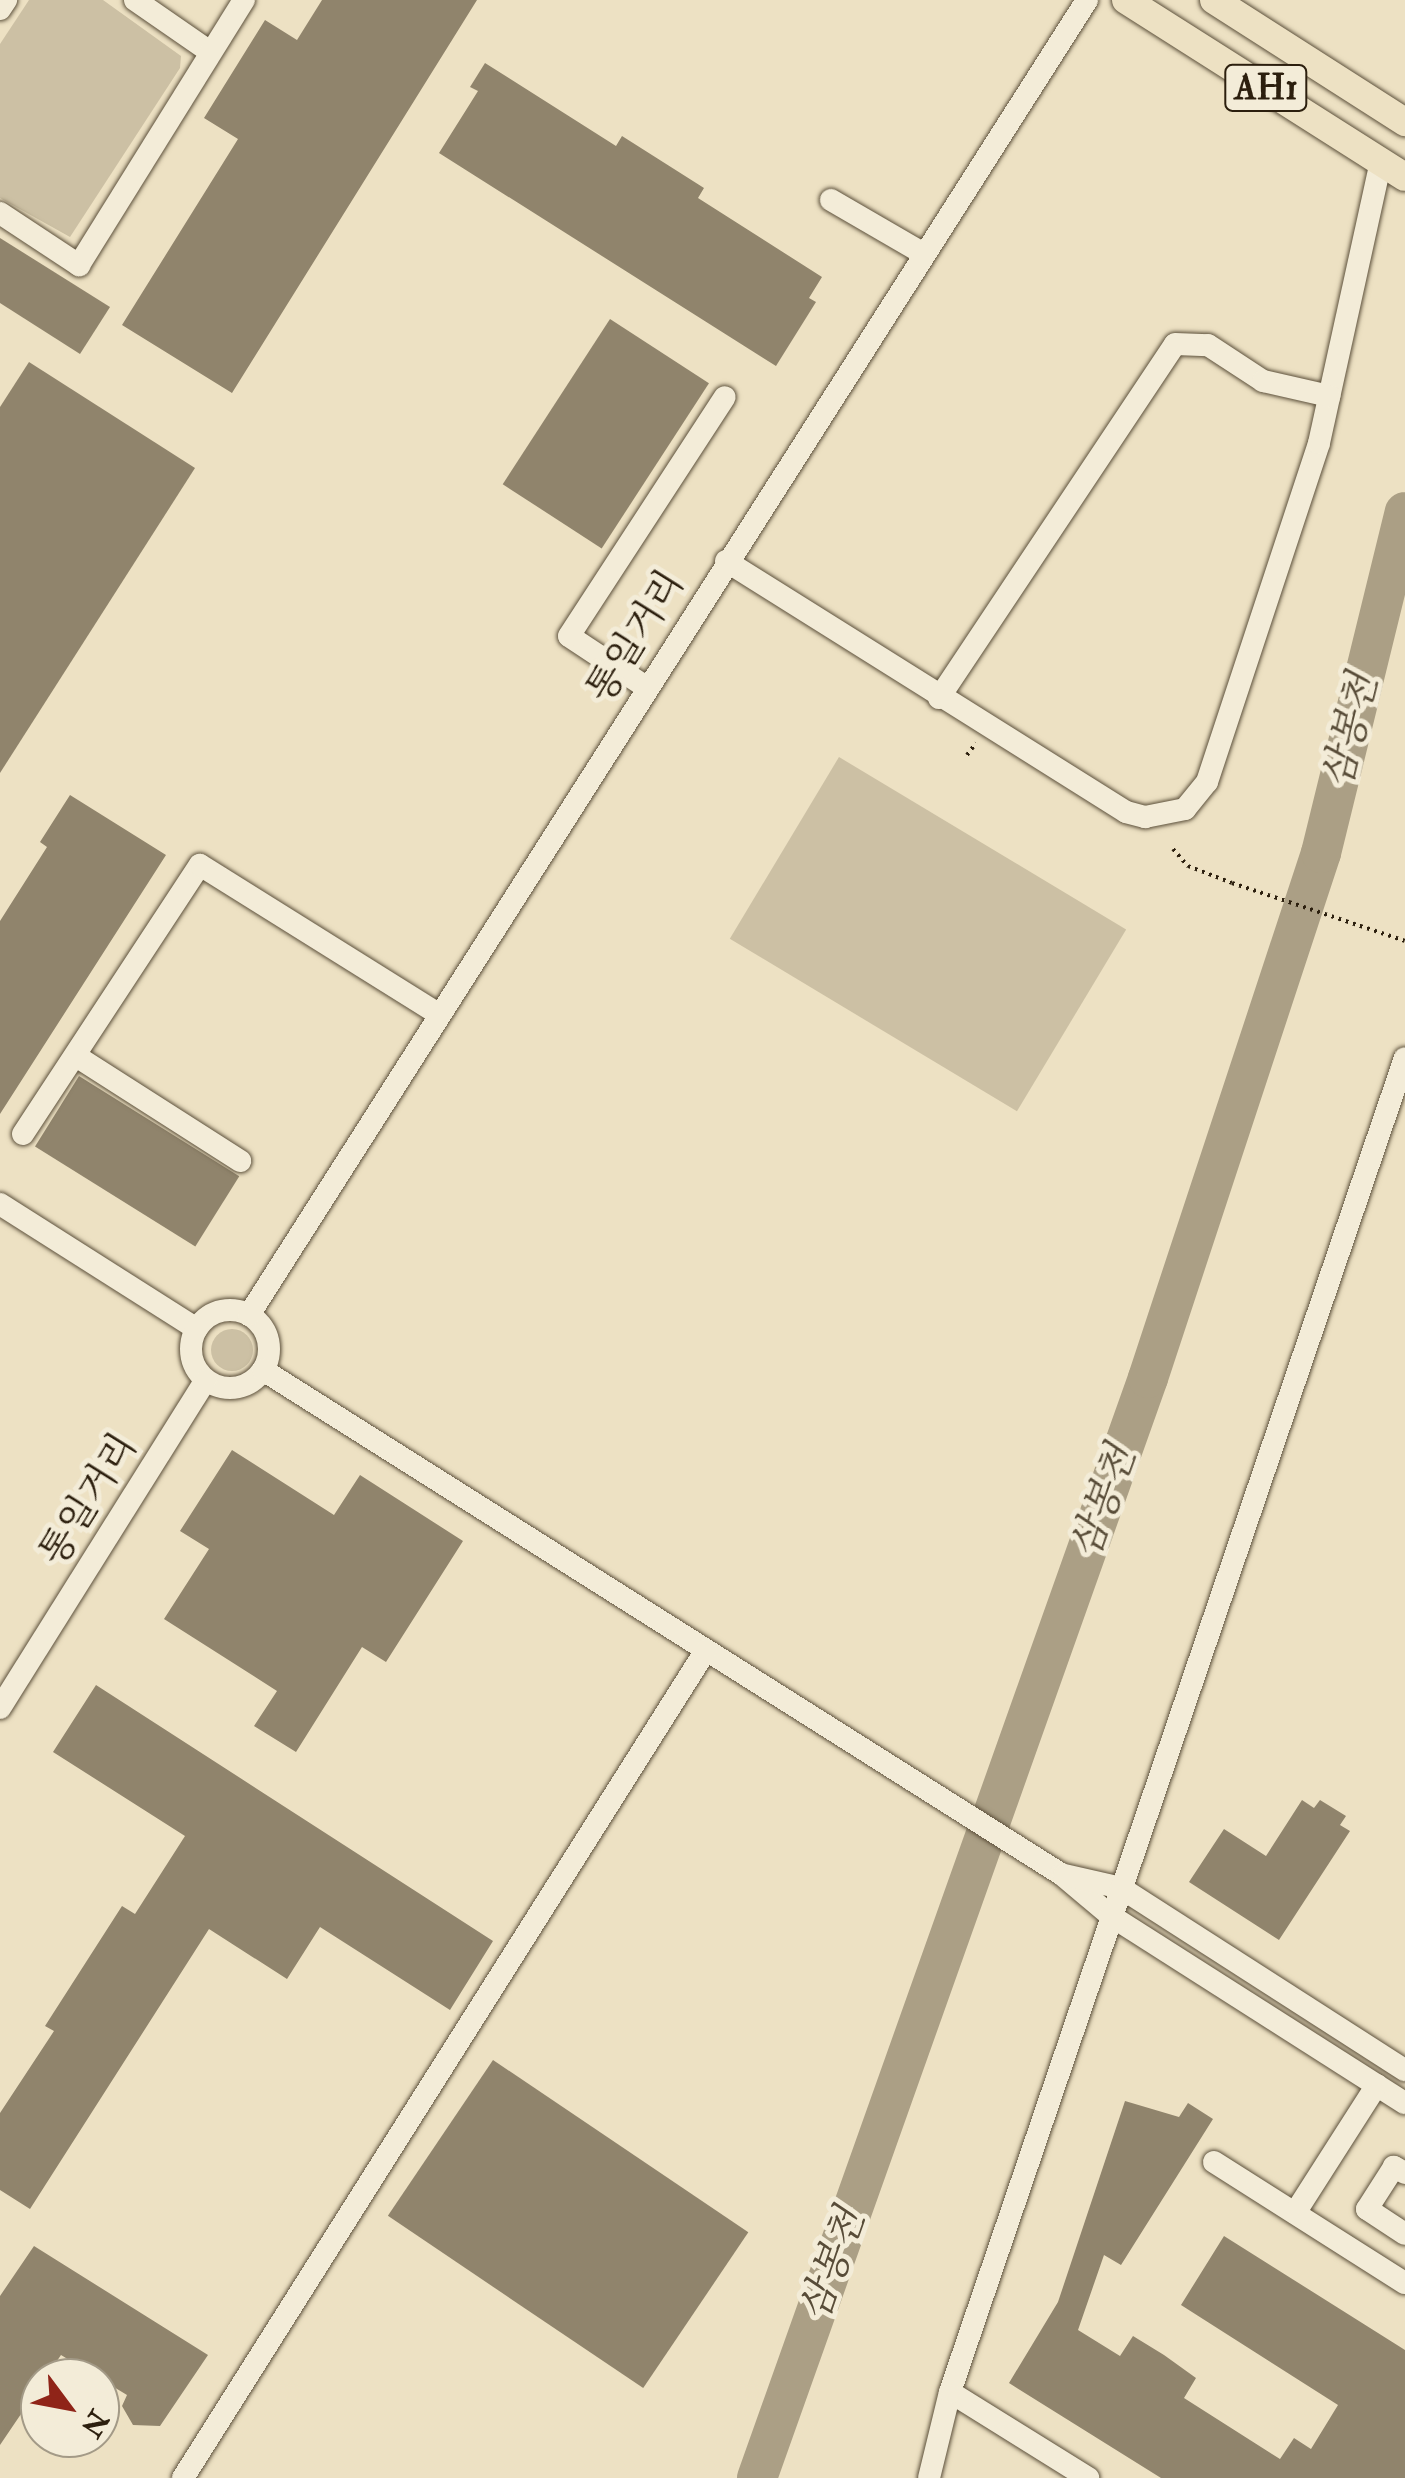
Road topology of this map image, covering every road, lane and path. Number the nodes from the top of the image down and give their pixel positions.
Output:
1 (6, 0) edge
2 (135, 0) edge
3 (244, 0) edge
4 (1087, 0) edge
5 (1126, 0) edge
6 (1214, 0) edge
7 (0, 10) edge
8 (210, 52) junction
9 (1405, 122) edge
10 (1393, 169) edge
11 (831, 200) dead end
12 (0, 213) edge
13 (924, 254) junction
14 (1329, 396) junction
15 (725, 397) dead end
16 (726, 561) junction
17 (646, 687) junction
18 (939, 698) junction
19 (1174, 849) dead end
20 (1405, 941) edge
21 (438, 1014) junction
22 (76, 1056) junction
23 (1405, 1058) edge
24 (23, 1134) dead end
25 (240, 1161) dead end
26 (0, 1204) edge
27 (249, 1315) junction
28 (197, 1329) junction
29 (263, 1370) junction
30 (206, 1380) junction
31 (706, 1650) junction
32 (0, 1708) edge
33 (1060, 1874) junction
34 (1121, 1888) junction
35 (1111, 1916) junction
36 (1405, 2070) edge
37 (1377, 2085) junction
38 (1405, 2102) edge
39 (1214, 2162) dead end
40 (1405, 2174) edge
41 (1295, 2213) junction
42 (1405, 2234) edge
43 (1405, 2283) edge
44 (950, 2392) junction
45 (183, 2478) edge
46 (929, 2478) edge
47 (1088, 2478) edge

1 - 7 street
2 - 8 street
3 - 8 street
4 - 13 street, 통일거리
5 - 10 main road, AH1
6 - 9 main road, AH1
8 - 12 street
10 - 14 street
11 - 13 street
13 - 16 street, 통일거리
14 - 18 street
14 - 18 street
15 - 17 street
16 - 17 street, 통일거리
16 - 18 street
17 - 21 street, 통일거리
19 - 20 path
21 - 22 street
21 - 27 street, 통일거리
22 - 24 street
22 - 25 street
23 - 34 street
26 - 28 street
27 - 28 street
27 - 29 street
28 - 30 street
29 - 30 street
29 - 31 street
30 - 32 street, 통일거리
31 - 33 street
31 - 45 street
33 - 34 street
33 - 35 street
34 - 35 street
34 - 36 street
35 - 37 street
35 - 44 street
37 - 38 street
37 - 41 street
39 - 41 street
40 - 42 street
41 - 43 street
44 - 46 street
44 - 47 street

